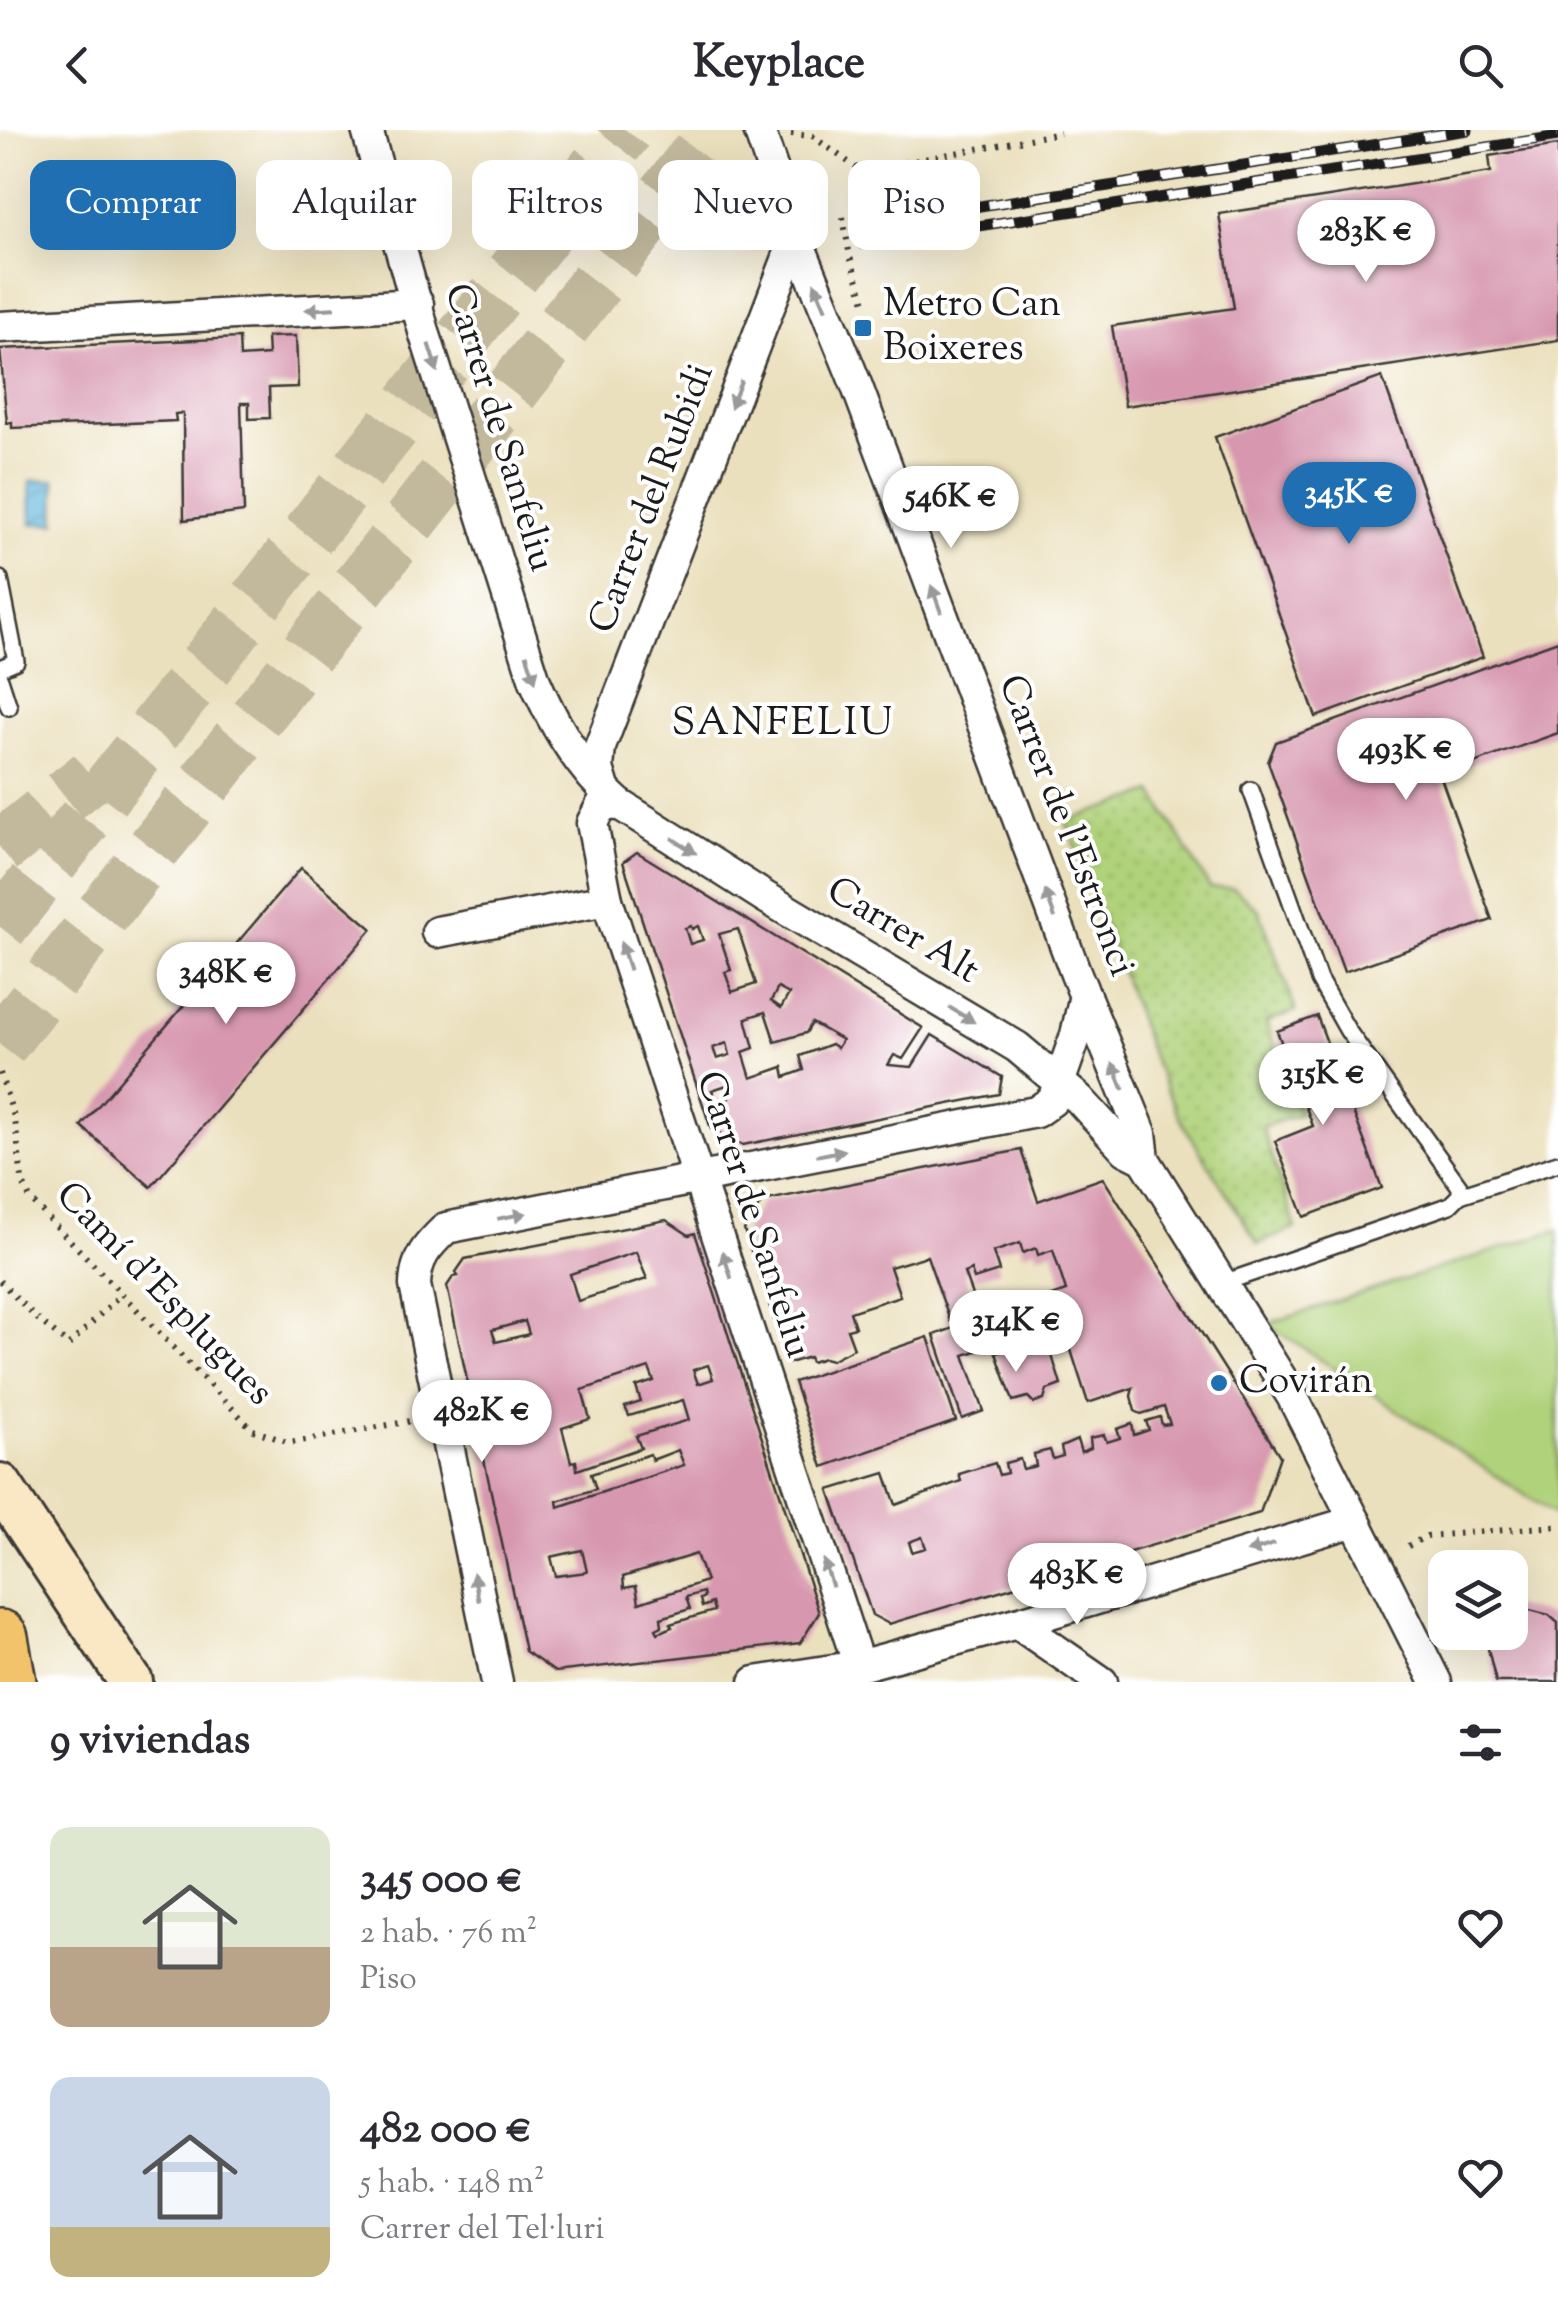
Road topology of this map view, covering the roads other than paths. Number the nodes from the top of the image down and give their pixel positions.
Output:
1 (367, 130) edge
2 (770, 132) edge
3 (776, 160) edge
4 (791, 250) edge
5 (801, 250) edge
6 (418, 304) junction
7 (0, 327) edge
8 (0, 580) edge
9 (0, 668) edge
10 (0, 679) edge
11 (9, 707) dead end
12 (1251, 790) dead end
13 (612, 797) junction
14 (607, 900) junction
15 (438, 932) dead end
16 (1085, 995) junction
17 (1059, 1083) junction
18 (1144, 1158) junction
19 (1558, 1163) edge
20 (699, 1180) junction
21 (1460, 1196) junction
22 (1222, 1283) junction
23 (0, 1485) edge
24 (1355, 1521) junction
25 (0, 1534) edge
26 (1017, 1623) junction
27 (0, 1638) edge
28 (858, 1666) junction
29 (8, 1682) edge
30 (99, 1682) edge
31 (131, 1682) edge
32 (497, 1682) edge
33 (756, 1682) edge
34 (1102, 1682) edge
35 (1436, 1682) edge

1 - 6 street, Carrer de Sanfeliu
2 - 3 street, Carrer de l'Estronci
4 -> 13 street, Carrer del Rubidi
16 -> 5 street, Carrer de l'Estronci
6 -> 7 street
6 -> 13 street, Carrer de Sanfeliu
8 - 9 lane
10 - 11 lane
12 - 21 lane
13 - 14 street, Carrer de Sanfeliu
13 -> 17 street, Carrer Alt
14 - 15 street
20 -> 14 street, Carrer de Sanfeliu
16 - 17 street
18 -> 16 street, Carrer de l'Estronci
17 - 18 street, Carrer Alt
20 -> 17 street
18 - 22 street, Carrer de l'Estronci
19 - 21 lane
28 -> 20 street, Carrer de Sanfeliu
32 -> 20 street
21 - 22 lane
22 - 24 street, Carrer de l'Estronci
23 - 31 street
24 -> 26 street
24 - 35 street, Carrer de l'Estronci
25 - 30 street
26 - 28 street
26 - 34 street
27 - 29 highway
28 - 33 street

